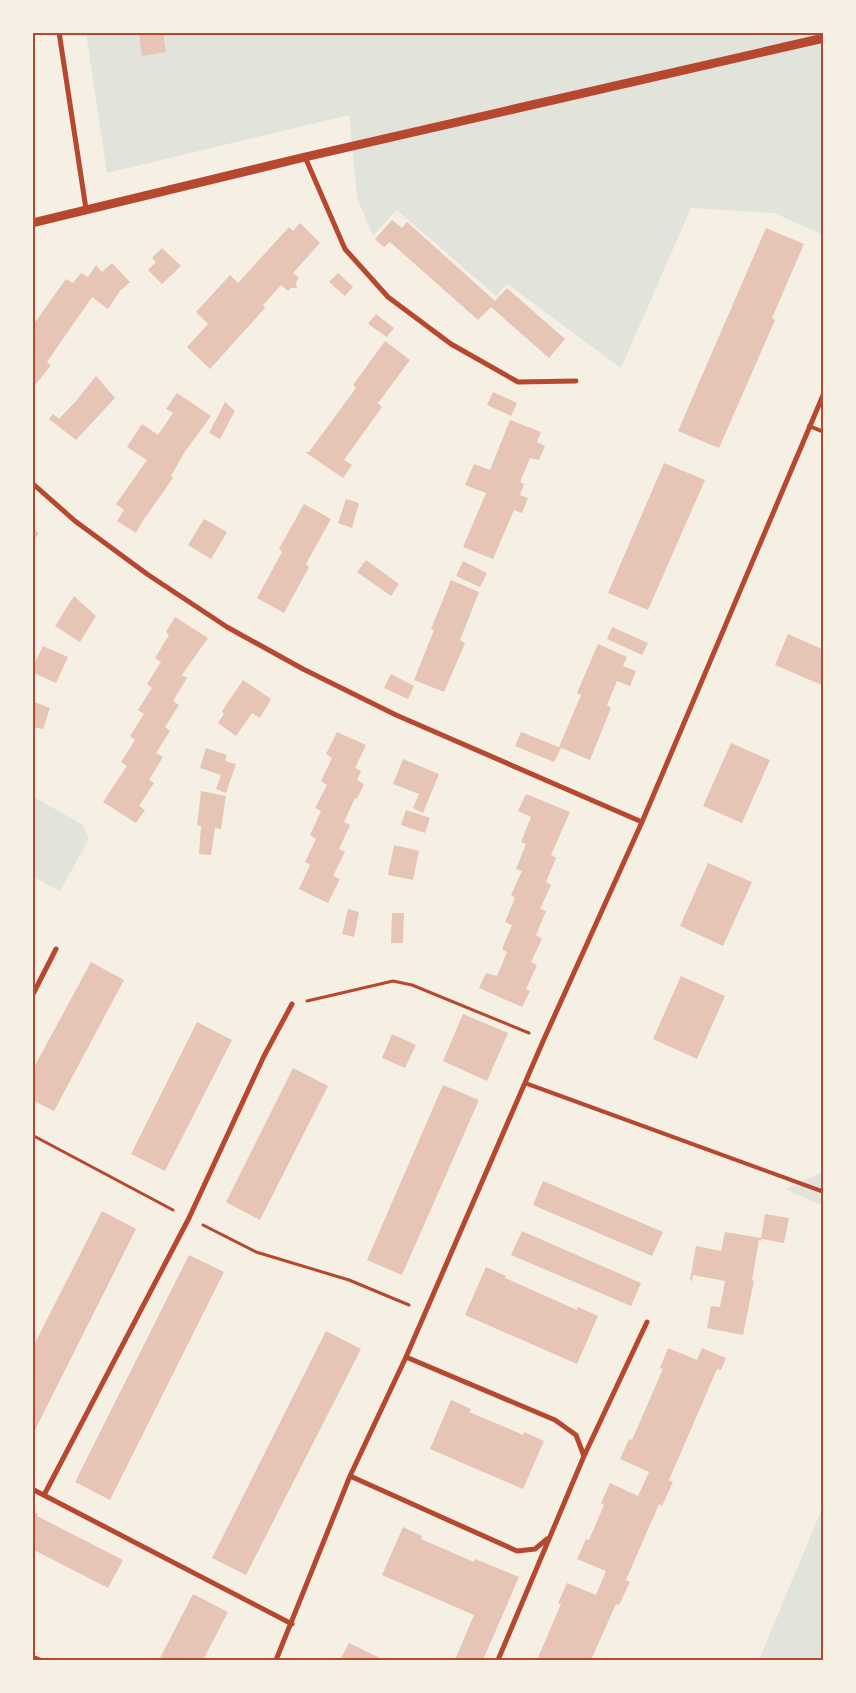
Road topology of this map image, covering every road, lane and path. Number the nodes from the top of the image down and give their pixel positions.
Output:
1 (59, 32) edge
2 (824, 38) edge
3 (305, 157) junction
4 (86, 209) junction
5 (32, 223) edge
6 (576, 381) dead end
7 (824, 392) edge
8 (809, 426) junction
9 (824, 432) edge
10 (32, 483) edge
11 (642, 822) junction
12 (56, 948) dead end
13 (32, 996) edge
14 (292, 1004) joint
15 (544, 1039) junction
16 (525, 1082) junction
17 (32, 1135) edge
18 (824, 1192) edge
19 (189, 1218) junction
20 (424, 1312) junction
21 (647, 1322) dead end
22 (406, 1358) junction
23 (584, 1456) junction
24 (350, 1476) junction
25 (32, 1489) edge
26 (44, 1495) junction
27 (548, 1539) junction
28 (292, 1624) junction
29 (32, 1657) edge
30 (40, 1660) edge
31 (276, 1660) edge
32 (498, 1660) edge

1 - 4 street
2 - 3 street
3 - 4 street
3 - 6 street
4 - 5 street
7 - 8 street
8 - 9 lane
8 - 11 street
10 - 11 street
11 - 15 street
12 - 13 street
14 - 15 path
14 - 19 street
15 - 16 street
16 - 18 lane
16 - 20 street
17 - 19 path
19 - 20 path
19 - 26 street
20 - 22 street
21 - 23 street
22 - 23 street
22 - 24 street
23 - 27 street
24 - 27 street
24 - 28 street
25 - 26 street
26 - 28 street
27 - 32 street
28 - 31 street
29 - 30 street

